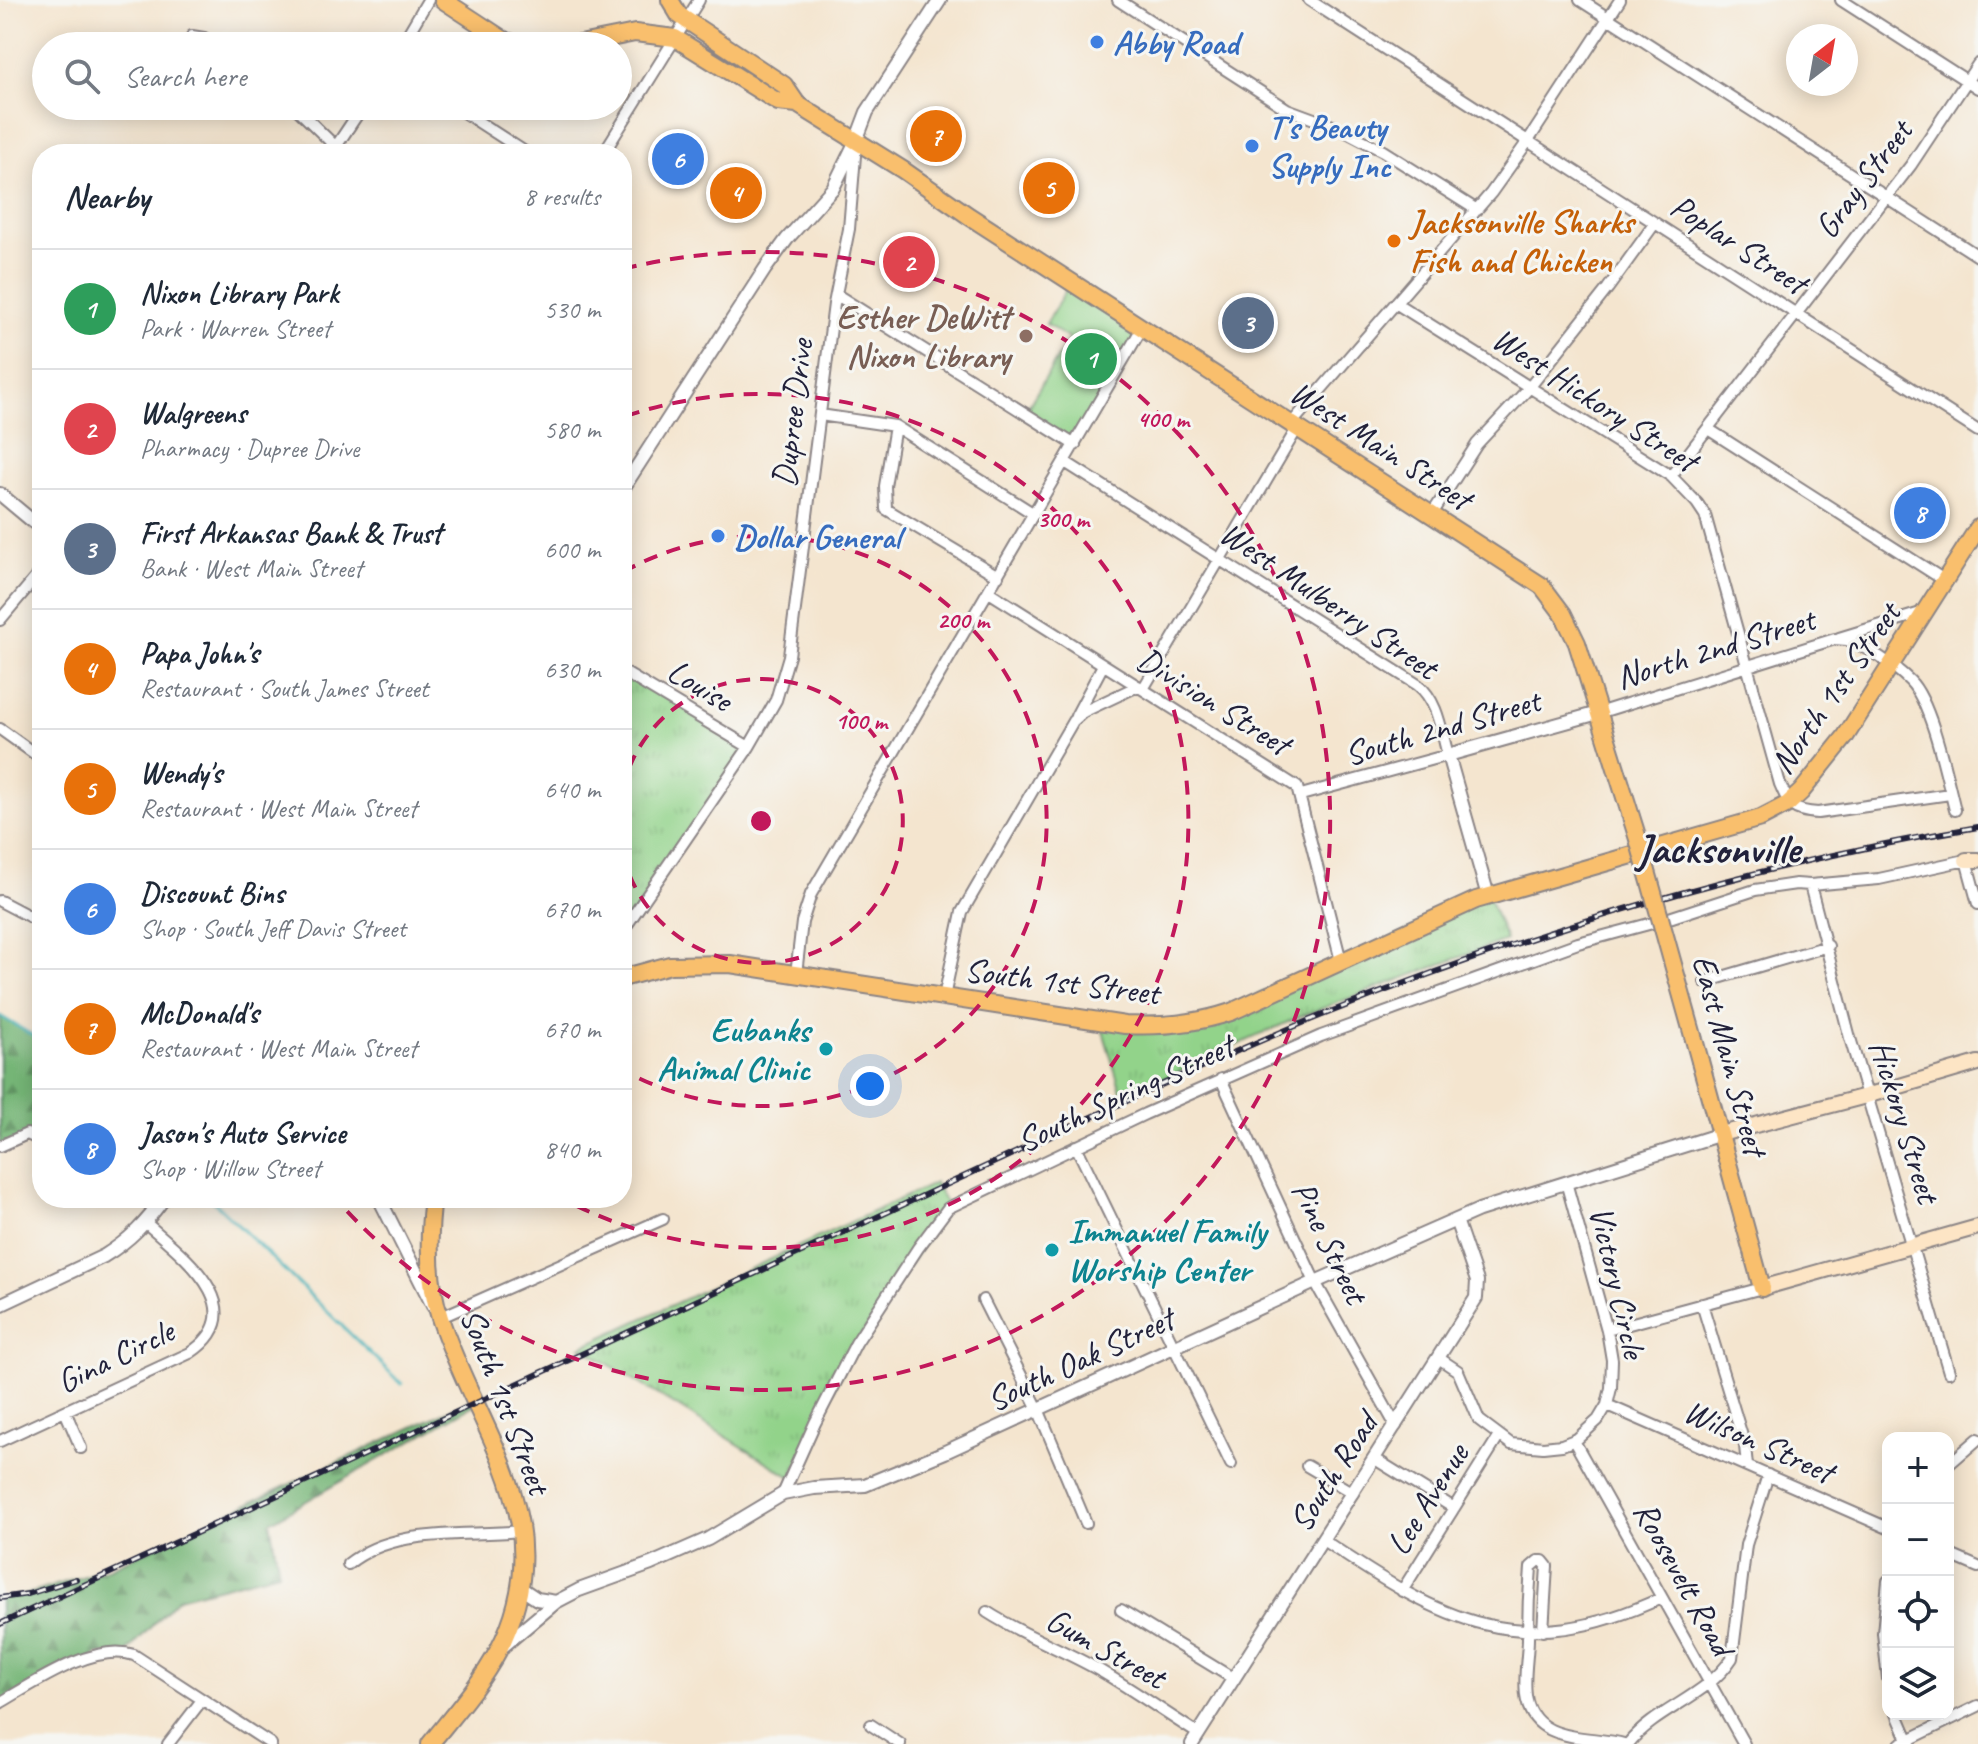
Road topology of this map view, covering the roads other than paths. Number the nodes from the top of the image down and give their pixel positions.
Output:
1 (428, 0) edge
2 (443, 0) edge
3 (670, 0) edge
4 (699, 0) edge
5 (940, 0) edge
6 (1118, 0) edge
7 (1309, 0) edge
8 (1580, 0) edge
9 (1620, 0) edge
10 (1841, 0) edge
11 (1608, 18) junction
12 (686, 20) junction
13 (409, 32) edge
14 (492, 32) edge
15 (632, 34) edge
16 (675, 38) junction
17 (1978, 64) edge
18 (1967, 81) junction
19 (1978, 88) edge
20 (797, 104) junction
21 (632, 107) edge
22 (306, 120) edge
23 (353, 120) edge
24 (476, 120) edge
25 (624, 120) edge
26 (856, 141) junction
27 (1528, 141) junction
28 (328, 144) edge
29 (337, 144) edge
30 (513, 144) edge
31 (609, 144) edge
32 (1885, 196) junction
33 (1477, 210) junction
34 (1655, 223) junction
35 (1978, 256) edge
36 (837, 295) junction
37 (1397, 304) junction
38 (1795, 313) junction
39 (1142, 328) junction
40 (1529, 388) junction
41 (820, 415) junction
42 (1295, 425) junction
43 (895, 426) junction
44 (1708, 429) junction
45 (1978, 431) edge
46 (1075, 445) junction
47 (1065, 462) junction
48 (632, 475) edge
49 (1671, 476) junction
50 (0, 494) edge
51 (1034, 514) junction
52 (1432, 514) junction
53 (32, 521) edge
54 (1978, 528) edge
55 (1219, 559) junction
56 (998, 576) junction
57 (1944, 580) junction
58 (32, 582) edge
59 (989, 592) junction
60 (1926, 612) junction
61 (0, 620) edge
62 (1835, 639) junction
63 (1103, 665) junction
64 (1748, 665) junction
65 (1889, 665) junction
66 (632, 677) edge
67 (1141, 688) junction
68 (1598, 713) junction
69 (1073, 721) junction
70 (0, 729) edge
71 (749, 747) junction
72 (32, 752) edge
73 (1448, 755) junction
74 (1950, 794) junction
75 (1301, 795) junction
76 (1788, 804) junction
77 (1955, 810) dead end
78 (1638, 839) joint
79 (1657, 847) joint
80 (1972, 860) edge
81 (1810, 885) junction
82 (1488, 896) junction
83 (0, 901) edge
84 (1978, 904) edge
85 (632, 917) edge
86 (32, 918) edge
87 (1828, 946) junction
88 (1341, 961) junction
89 (796, 974) junction
90 (632, 975) edge
91 (1705, 982) dead end
92 (944, 997) junction
93 (1978, 1063) edge
94 (1221, 1079) junction
95 (1866, 1096) junction
96 (1721, 1134) junction
97 (32, 1136) edge
98 (0, 1146) edge
99 (1076, 1146) junction
100 (1566, 1182) junction
101 (156, 1208) edge
102 (384, 1208) edge
103 (433, 1208) edge
104 (663, 1219) dead end
105 (1456, 1220) junction
106 (146, 1223) junction
107 (1978, 1227) edge
108 (1913, 1245) junction
109 (1315, 1282) junction
110 (1762, 1288) junction
111 (983, 1300) dead end
112 (1702, 1304) junction
113 (0, 1305) edge
114 (439, 1318) junction
115 (1607, 1330) junction
116 (1175, 1346) junction
117 (1440, 1359) junction
118 (1949, 1372) dead end
119 (1607, 1405) junction
120 (1038, 1409) junction
121 (65, 1411) junction
122 (1396, 1426) junction
123 (1499, 1436) junction
124 (1978, 1439) edge
125 (0, 1441) edge
126 (1574, 1441) junction
127 (81, 1448) dead end
128 (1375, 1459) junction
129 (1954, 1460) edge
130 (1231, 1464) dead end
131 (1307, 1466) dead end
132 (1747, 1466) junction
133 (1768, 1475) junction
134 (1353, 1493) junction
135 (783, 1494) junction
136 (1454, 1508) junction
137 (1086, 1523) dead end
138 (1882, 1525) edge
139 (521, 1531) junction
140 (1323, 1540) junction
141 (1954, 1557) edge
142 (348, 1564) dead end
143 (1978, 1567) edge
144 (519, 1587) junction
145 (1402, 1591) junction
146 (1661, 1598) junction
147 (556, 1602) junction
148 (1121, 1610) dead end
149 (987, 1612) dead end
150 (1528, 1630) junction
151 (1543, 1631) junction
152 (498, 1650) junction
153 (1234, 1679) junction
154 (1710, 1682) junction
155 (202, 1700) junction
156 (0, 1703) edge
157 (1978, 1706) edge
158 (1899, 1720) edge
159 (871, 1725) dead end
160 (1196, 1739) edge
161 (1906, 1743) edge
162 (168, 1744) edge
163 (271, 1744) edge
164 (430, 1744) edge
165 (900, 1744) edge
166 (1626, 1744) edge
167 (1744, 1744) edge

1 - 13 street
2 - 14 main road
3 - 12 main road, West Main Street
4 - 12 street
5 - 26 street
6 - 33 street
7 - 27 street, Poplar Street
8 - 11 street
9 - 11 street
10 - 18 street
11 - 27 street
11 - 32 street
12 - 16 street
12 - 20 main road, West Main Street
15 - 16 main road
16 - 20 main road, West Main Street
16 - 21 street
17 - 18 street, Gray Street
18 - 19 street
18 - 32 street, Gray Street
20 - 26 main road, West Main Street
22 - 28 street
23 - 29 street
24 - 30 street
25 - 31 street
26 - 36 street, Dupree Drive
26 - 39 main road, West Main Street
26 - 48 street
27 - 33 street
27 - 34 street, Poplar Street
32 - 35 street
32 - 38 street, Gray Street
33 - 37 street
34 - 38 street, Poplar Street
34 - 40 street
36 - 41 street, Dupree Drive
36 - 46 street
37 - 40 street, West Hickory Street
37 - 42 street
38 - 44 street, Gray Street
38 - 45 street, Poplar Street
39 - 42 main road, West Main Street
39 - 46 street
40 - 49 street, West Hickory Street
40 - 52 street
41 - 43 street
41 - 71 street, Dupree Drive
42 - 52 main road, West Main Street
42 - 55 street
43 - 51 street
43 - 56 street
44 - 49 street, Gray Street
44 - 57 street
46 - 47 street
47 - 51 street
47 - 55 street, West Mulberry Street
49 - 64 street, West Hickory Street
50 - 53 street
51 - 56 street
52 - 68 main road, West Main Street
54 - 57 main road, North 1st Street
55 - 67 street
55 - 73 street, West Mulberry Street
56 - 59 street
57 - 60 main road, North 1st Street
58 - 61 street
59 - 63 street, Division Street
59 - 89 street
60 - 62 street
60 - 65 main road, North 1st Street
62 - 64 street, North 2nd Street
62 - 65 street, North 2nd Street
63 - 67 street, Division Street
63 - 69 street
64 - 68 street, North 2nd Street
64 - 76 street, West Hickory Street
65 - 74 street, North 2nd Street
65 - 76 main road, North 1st Street
66 - 71 street, Louise
67 - 69 street
67 - 75 street, Division Street
68 - 73 street, South 2nd Street
68 - 78 main road, West Main Street
69 - 92 street
70 - 72 street
71 - 85 street, Dupree Drive
73 - 75 street, South 2nd Street
73 - 82 street, West Mulberry Street
74 - 76 street
74 - 77 street, North 2nd Street
75 - 88 street, Division Street
76 - 79 main road, North 1st Street
78 - 96 main road, East Main Street, bridge
79 - 82 main road, South 1st Street
80 - 81 street, South Spring Street
80 - 84 street
81 - 87 street, Hickory Street
81 - 94 street, South Spring Street
82 - 88 main road, South 1st Street
83 - 86 street
87 - 91 street
87 - 95 street, Hickory Street
88 - 92 main road, South 1st Street
89 - 90 main road, South 1st Street
89 - 92 main road, South 1st Street
93 - 95 main road
94 - 99 street, South Spring Street
94 - 109 street, Pine Street
95 - 96 main road
95 - 108 street, Hickory Street
96 - 100 street, South Oak Street
96 - 110 main road, East Main Street
97 - 98 street
99 - 116 street
99 - 135 street, South Spring Street
100 - 105 street, South Oak Street
100 - 115 street, Victory Circle
101 - 106 street
102 - 114 street
103 - 114 main road, South 1st Street
104 - 114 street
105 - 109 street, South Oak Street
105 - 117 street, South Road
106 - 113 street
106 - 121 street, Gina Circle
107 - 108 main road
108 - 110 main road
108 - 118 street, Hickory Street
109 - 116 street, South Oak Street
109 - 122 street, Pine Street
110 - 112 street
111 - 120 street
112 - 115 street
112 - 132 street
114 - 139 main road, South 1st Street
115 - 119 street, Victory Circle
116 - 120 street, South Oak Street
116 - 130 street
117 - 122 street, South Road
117 - 123 street
119 - 126 street, Victory Circle
119 - 132 street, Wilson Street
120 - 135 street, South Oak Street
120 - 137 street
121 - 125 street, Gina Circle
121 - 127 street
122 - 128 street, South Road
123 - 126 street
123 - 136 street, Lee Avenue
124 - 129 street
126 - 146 street, Roosevelt Road
128 - 134 street, South Road
128 - 136 street
131 - 134 street
132 - 133 street, Wilson Street
133 - 138 street, Wilson Street
133 - 154 street
134 - 140 street, South Road
135 - 147 street, South Oak Street
136 - 145 street, Lee Avenue
139 - 142 street
139 - 144 main road, South 1st Street
140 - 145 street
140 - 153 street, South Road
141 - 143 street
144 - 147 street
144 - 152 main road, South 1st Street
145 - 150 street
146 - 151 street
146 - 154 street, Roosevelt Road
147 - 152 street, South Oak Street
148 - 153 street
149 - 160 street, Gum Street
150 - 151 street
150 - 151 street
150 - 166 street
152 - 164 main road, South 1st Street
153 - 160 street, South Road
154 - 166 street
154 - 167 street, Roosevelt Road
155 - 156 street
155 - 162 street
155 - 163 street
157 - 161 street
158 - 161 street
159 - 165 street

